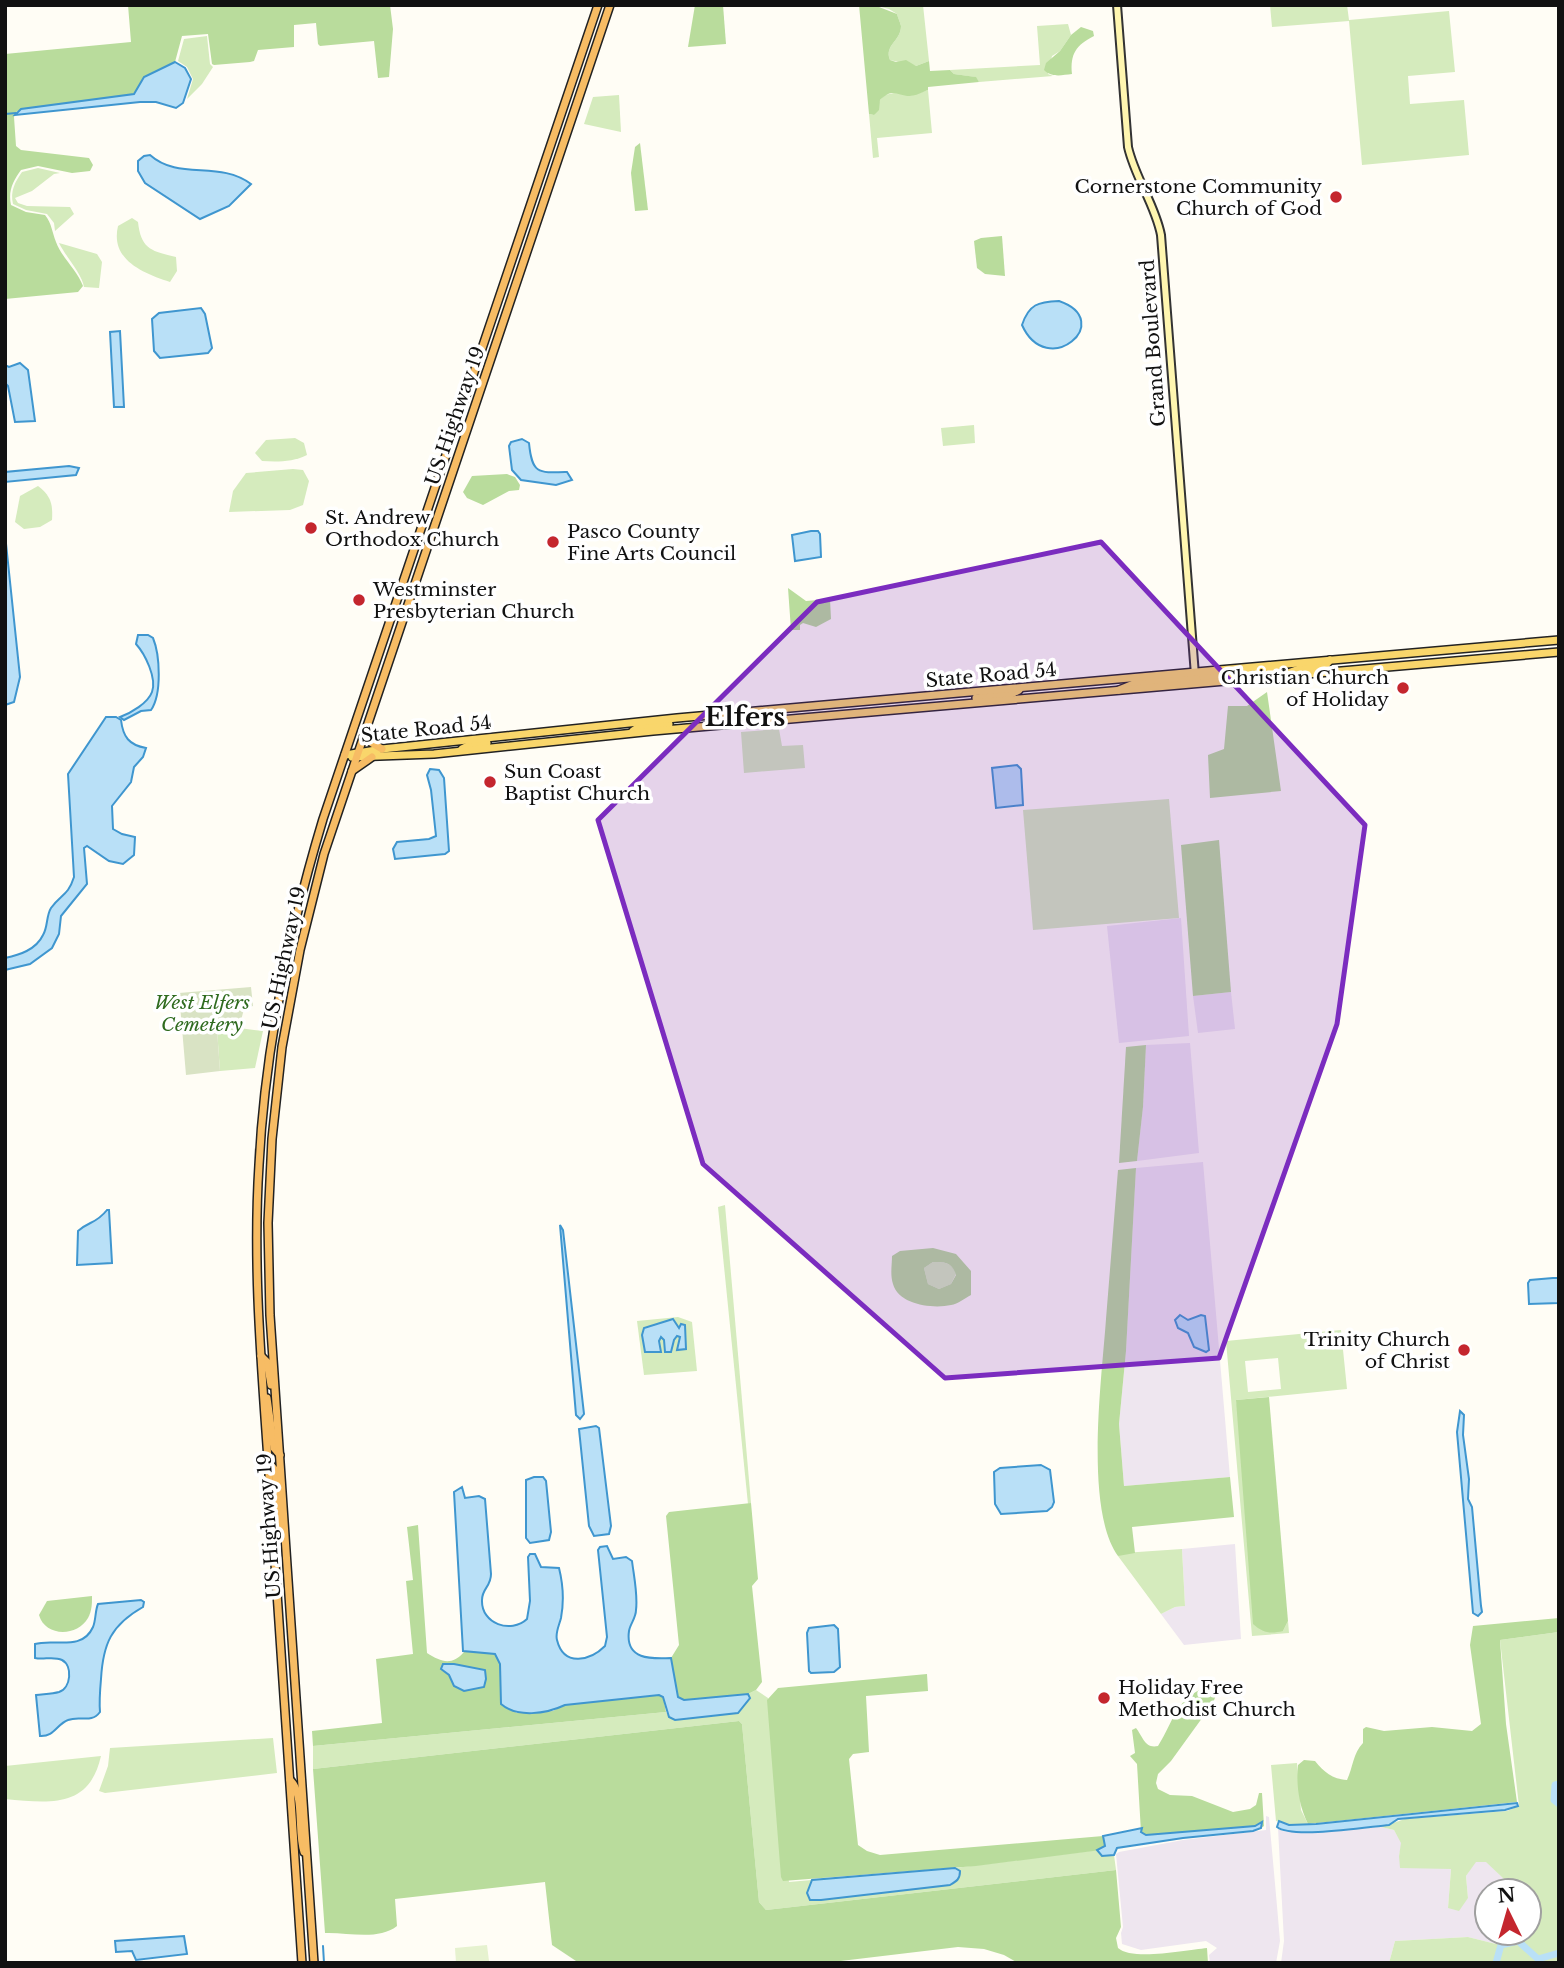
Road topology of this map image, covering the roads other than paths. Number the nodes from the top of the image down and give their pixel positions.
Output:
1 (599, 5) edge
2 (610, 5) edge
3 (1117, 5) edge
4 (598, 41) junction
5 (581, 54) junction
6 (569, 127) junction
7 (473, 375) junction
8 (459, 452) junction
9 (424, 520) junction
10 (410, 596) junction
11 (1559, 640) edge
12 (1559, 652) edge
13 (1378, 656) junction
14 (1331, 660) junction
15 (1340, 670) junction
16 (1285, 676) junction
17 (1195, 678) junction
18 (1109, 680) junction
19 (1020, 688) junction
20 (1048, 696) junction
21 (960, 704) junction
22 (745, 712) junction
23 (677, 718) junction
24 (368, 724) junction
25 (621, 724) junction
26 (684, 728) junction
27 (554, 732) junction
28 (629, 733) junction
29 (500, 737) junction
30 (578, 739) junction
31 (513, 746) junction
32 (382, 749) junction
33 (460, 751) junction
34 (345, 755) junction
35 (357, 755) junction
36 (372, 757) junction
37 (351, 771) junction
38 (286, 957) junction
39 (275, 1016) junction
40 (287, 1017) junction
41 (277, 1086) junction
42 (261, 1356) junction
43 (263, 1388) junction
44 (275, 1392) junction
45 (280, 1455) junction
46 (268, 1462) junction
47 (284, 1534) junction
48 (290, 1780) junction
49 (307, 1863) junction
50 (302, 1963) edge
51 (314, 1963) edge

1 - 4 highway
1 - 5 highway, US Highway 19
2 - 4 highway, US Highway 19
3 - 17 main road, Grand Boulevard
4 - 6 highway, US Highway 19
5 - 6 highway
5 - 7 highway, US Highway 19
6 - 8 highway, US Highway 19
7 - 8 highway
7 - 9 highway, US Highway 19
8 - 10 highway, US Highway 19
9 - 10 highway
9 - 34 highway, US Highway 19
10 - 24 highway, US Highway 19
11 - 13 main road, State Road 54
12 - 15 main road, State Road 54
13 - 14 main road, State Road 54
13 - 15 main road
14 - 16 main road
14 - 17 main road, State Road 54
15 - 16 main road, State Road 54
16 - 17 main road, State Road 54
17 - 18 main road, State Road 54
17 - 20 main road, State Road 54
18 - 19 main road, State Road 54
18 - 20 main road
19 - 21 main road
19 - 22 main road, State Road 54
20 - 21 main road, State Road 54
21 - 26 main road, State Road 54
22 - 23 main road, State Road 54
22 - 26 main road
23 - 25 main road, State Road 54
23 - 28 main road
24 - 32 highway
24 - 35 highway, US Highway 19
25 - 27 main road, State Road 54
25 - 30 main road
26 - 28 main road, State Road 54
27 - 29 main road, State Road 54
27 - 31 main road
28 - 30 main road, State Road 54
29 - 32 main road, State Road 54
29 - 33 main road
30 - 31 main road, State Road 54
31 - 33 main road, State Road 54
32 - 35 main road, State Road 54
33 - 36 main road, State Road 54
34 - 35 main road, State Road 54
34 - 38 highway, US Highway 19
35 - 36 main road, State Road 54
35 - 37 highway, US Highway 19
36 - 37 highway
37 - 40 highway, US Highway 19
38 - 39 highway, US Highway 19
38 - 40 highway
39 - 41 highway
39 - 42 highway, US Highway 19
40 - 41 highway, US Highway 19
41 - 44 highway, US Highway 19
42 - 43 highway, US Highway 19
42 - 44 highway
43 - 45 highway
43 - 46 highway, US Highway 19
44 - 45 highway, US Highway 19
45 - 47 highway, US Highway 19
46 - 47 highway
46 - 48 highway, US Highway 19
47 - 49 highway, US Highway 19
48 - 49 highway
48 - 50 highway, US Highway 19
49 - 51 highway, US Highway 19

